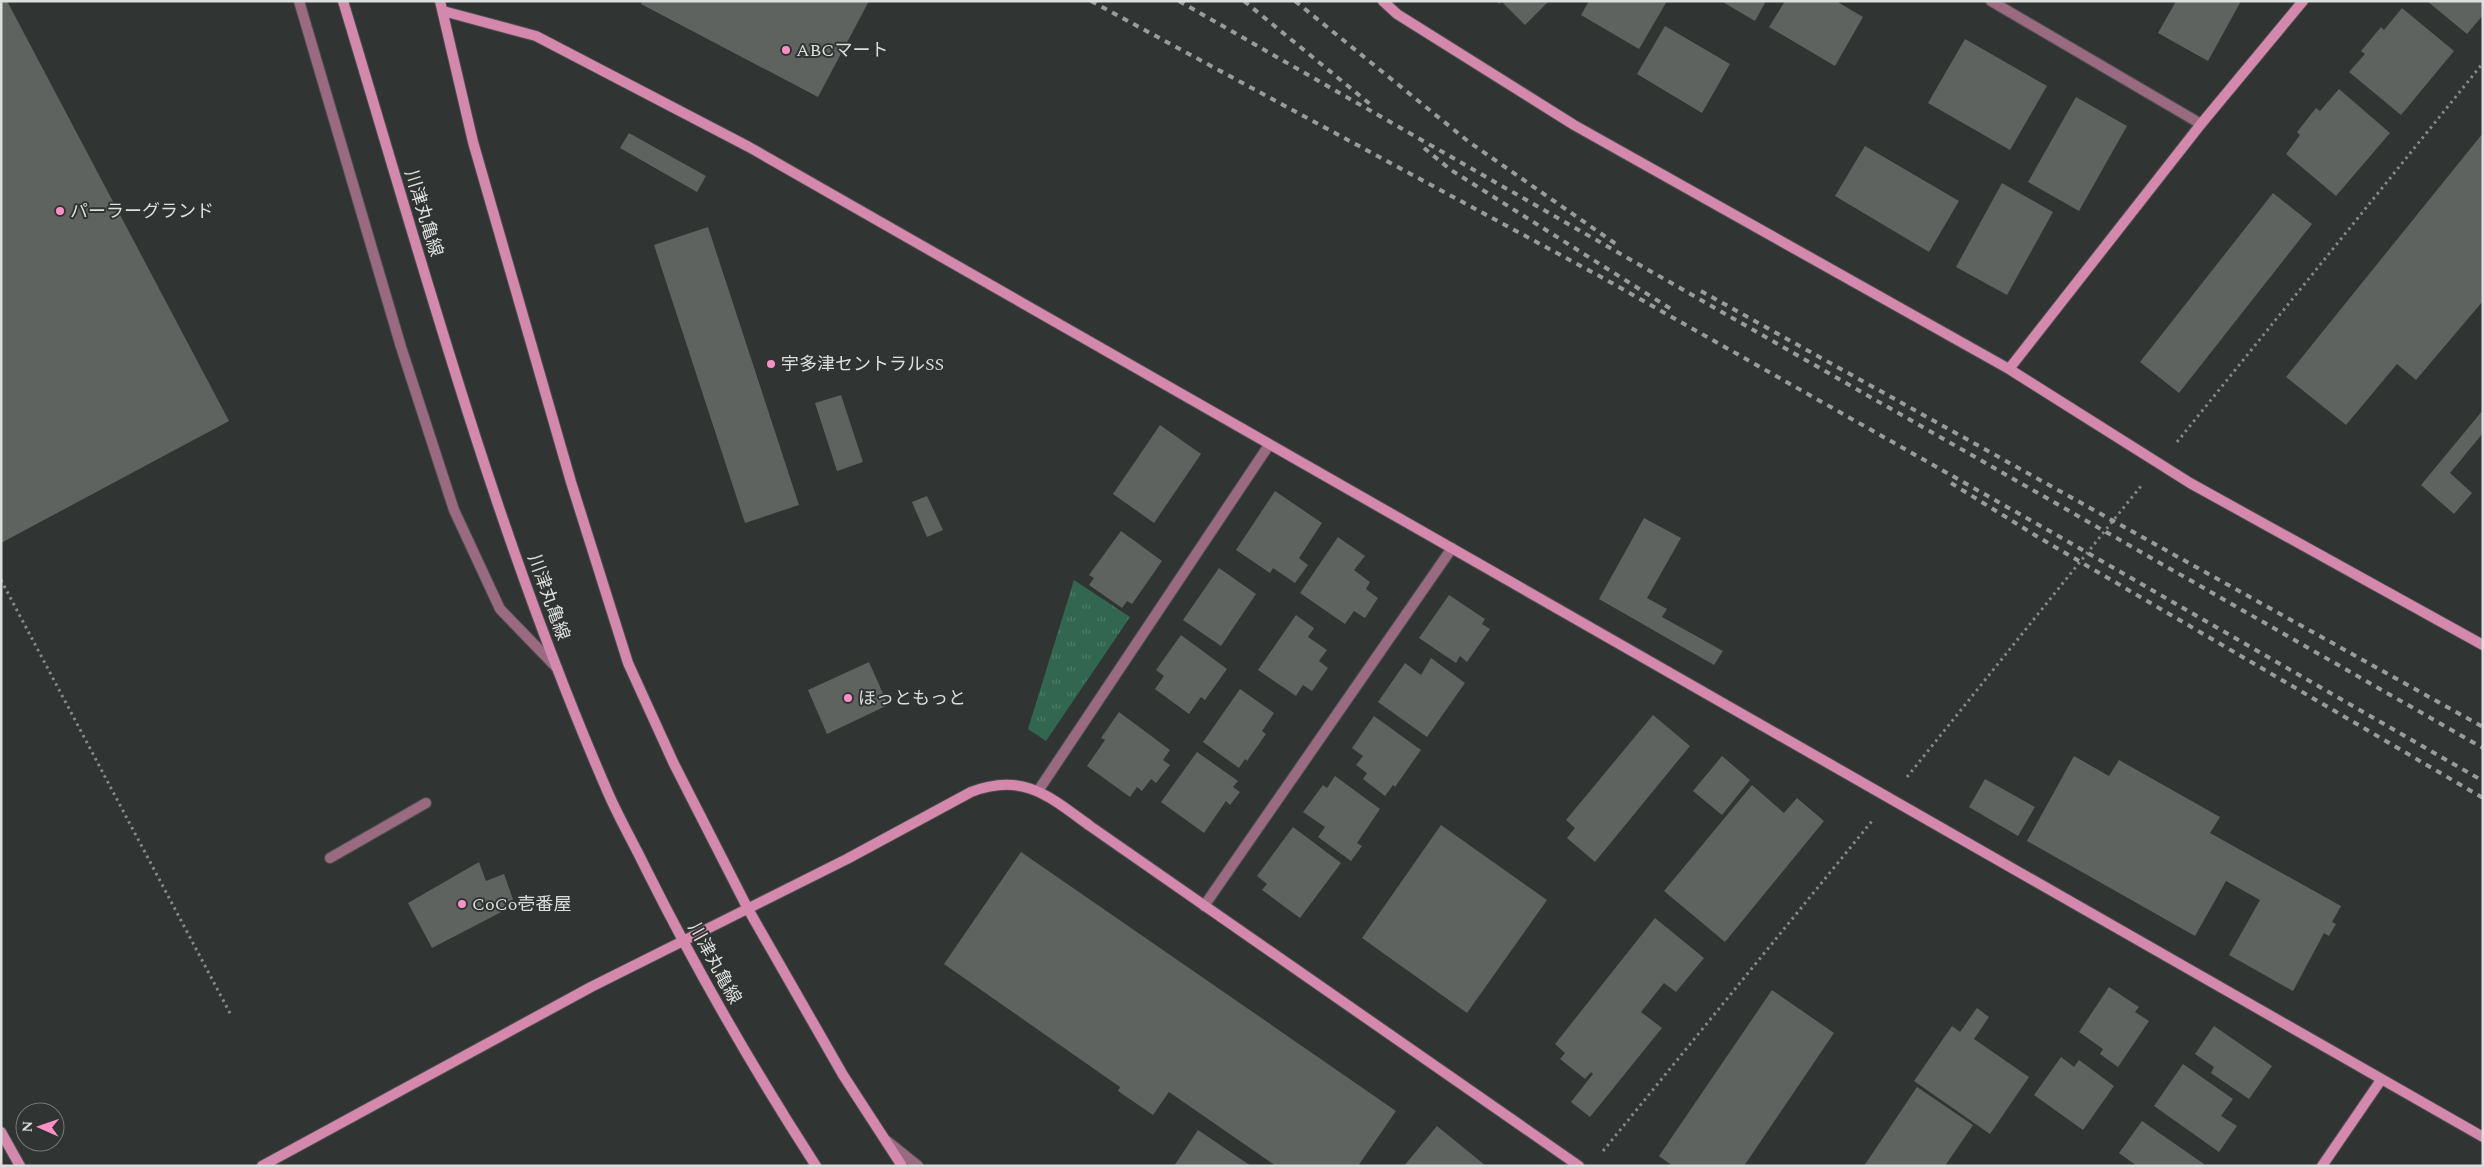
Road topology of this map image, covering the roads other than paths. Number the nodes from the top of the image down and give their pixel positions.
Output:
1 (299, 1) edge
2 (344, 1) edge
3 (1383, 1) edge
4 (1990, 1) edge
5 (2303, 1) edge
6 (442, 6) edge
7 (2201, 124) junction
8 (2009, 369) junction
9 (1269, 445) junction
10 (1452, 548) junction
11 (2483, 645) edge
12 (560, 670) junction
13 (1038, 791) junction
14 (426, 803) dead end
15 (330, 858) dead end
16 (1204, 906) junction
17 (748, 909) junction
18 (682, 941) junction
19 (2381, 1080) junction
20 (1, 1132) edge
21 (2483, 1137) edge
22 (884, 1139) junction
23 (20, 1166) edge
24 (262, 1166) edge
25 (816, 1166) edge
26 (902, 1166) edge
27 (918, 1166) edge
28 (1579, 1166) edge
29 (2322, 1166) edge

1 - 12 street
2 - 12 street, 川津丸亀線
3 - 8 street
4 - 7 street
5 - 7 street
6 - 9 street
6 - 17 street
7 - 8 street
8 - 11 street
9 - 10 street
9 - 13 street
10 - 16 street
10 - 19 street
12 - 18 street, 川津丸亀線
13 - 16 street
13 - 17 street
14 - 15 street
16 - 28 street
17 - 18 street
17 - 22 street
18 - 24 street
18 - 25 street, 川津丸亀線
19 - 21 street
19 - 29 street
20 - 23 street
22 - 26 street
22 - 27 street

